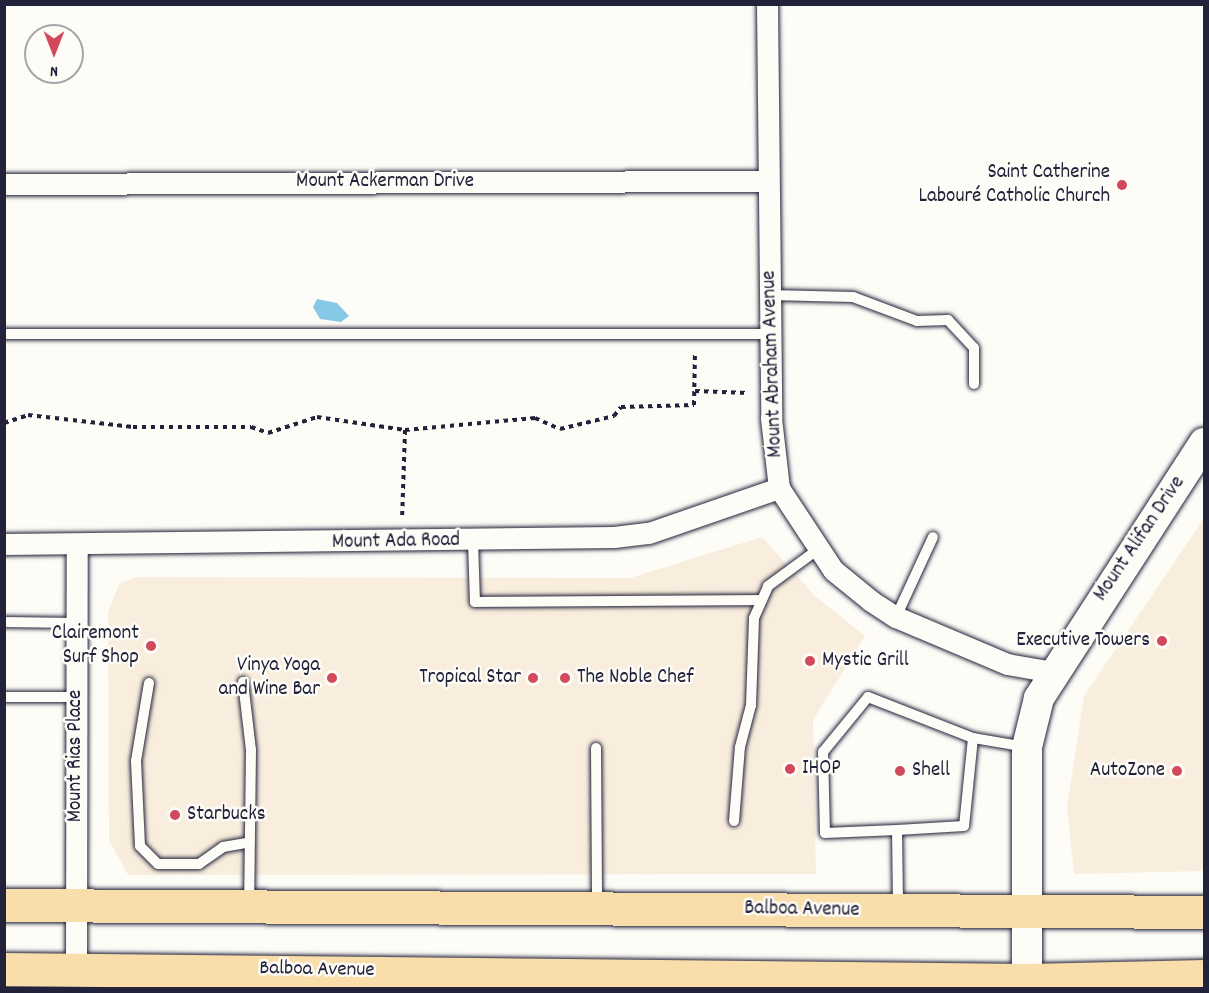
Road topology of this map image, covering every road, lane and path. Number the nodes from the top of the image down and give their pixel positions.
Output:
1 (767, 4) edge
2 (766, 182) junction
3 (4, 184) edge
4 (769, 295) junction
5 (4, 334) edge
6 (696, 334) junction
7 (771, 334) junction
8 (974, 384) dead end
9 (695, 391) junction
10 (771, 393) junction
11 (4, 423) edge
12 (405, 430) junction
13 (1204, 443) edge
14 (779, 488) junction
15 (933, 537) dead end
16 (473, 540) junction
17 (401, 541) junction
18 (4, 544) edge
19 (77, 544) junction
20 (817, 550) junction
21 (762, 600) junction
22 (896, 618) junction
23 (4, 622) edge
24 (76, 622) junction
25 (1053, 672) junction
26 (243, 682) dead end
27 (149, 683) dead end
28 (4, 697) edge
29 (76, 697) junction
30 (973, 738) junction
31 (1027, 747) junction
32 (596, 748) dead end
33 (734, 821) dead end
34 (897, 830) junction
35 (250, 842) junction
36 (76, 904) junction
37 (4, 905) edge
38 (249, 906) junction
39 (597, 908) junction
40 (898, 911) junction
41 (1204, 912) edge
42 (1027, 913) junction
43 (76, 968) junction
44 (4, 969) edge
45 (1204, 976) edge
46 (794, 983) edge
47 (1026, 986) edge

1 - 2 street, Mount Abraham Avenue
2 - 3 street, Mount Ackerman Drive
2 - 4 street, Mount Abraham Avenue
4 - 7 street, Mount Abraham Avenue
4 - 8 lane
5 - 6 lane
6 - 7 lane
6 - 9 path
7 - 10 street, Mount Abraham Avenue
9 - 10 path
9 - 12 path
10 - 14 street, Mount Abraham Avenue
11 - 12 path
12 - 17 path
13 - 25 main road, Mount Alifan Drive
14 - 16 street, Mount Ada Road
14 - 20 street, Mount Abraham Avenue
15 - 22 lane
16 - 17 street, Mount Ada Road
16 - 21 lane
17 - 19 street, Mount Ada Road
18 - 19 street, Mount Ada Road
19 - 24 street, Mount Rias Place
20 - 21 lane
20 - 22 street, Mount Abraham Avenue
21 - 33 lane
22 - 25 street, Mount Abraham Avenue
23 - 24 lane
24 - 29 street, Mount Rias Place
25 - 31 main road, Mount Alifan Drive
26 - 35 lane
27 - 35 lane
28 - 29 lane
29 - 36 street, Mount Rias Place
30 - 31 lane
30 - 34 lane
30 - 34 lane
31 - 42 main road, Mount Alifan Drive
32 - 39 lane
34 - 40 lane
35 - 38 lane
36 - 37 main road, Balboa Avenue
36 - 38 main road, Balboa Avenue
36 - 43 street, Mount Rias Place
38 - 39 main road, Balboa Avenue
39 - 40 main road, Balboa Avenue
40 - 42 main road, Balboa Avenue
41 - 42 main road, Balboa Avenue
42 - 47 main road, Mount Alifan Drive
43 - 44 main road, Balboa Avenue
43 - 46 main road, Balboa Avenue
45 - 47 main road, Balboa Avenue
46 - 47 main road, Balboa Avenue

